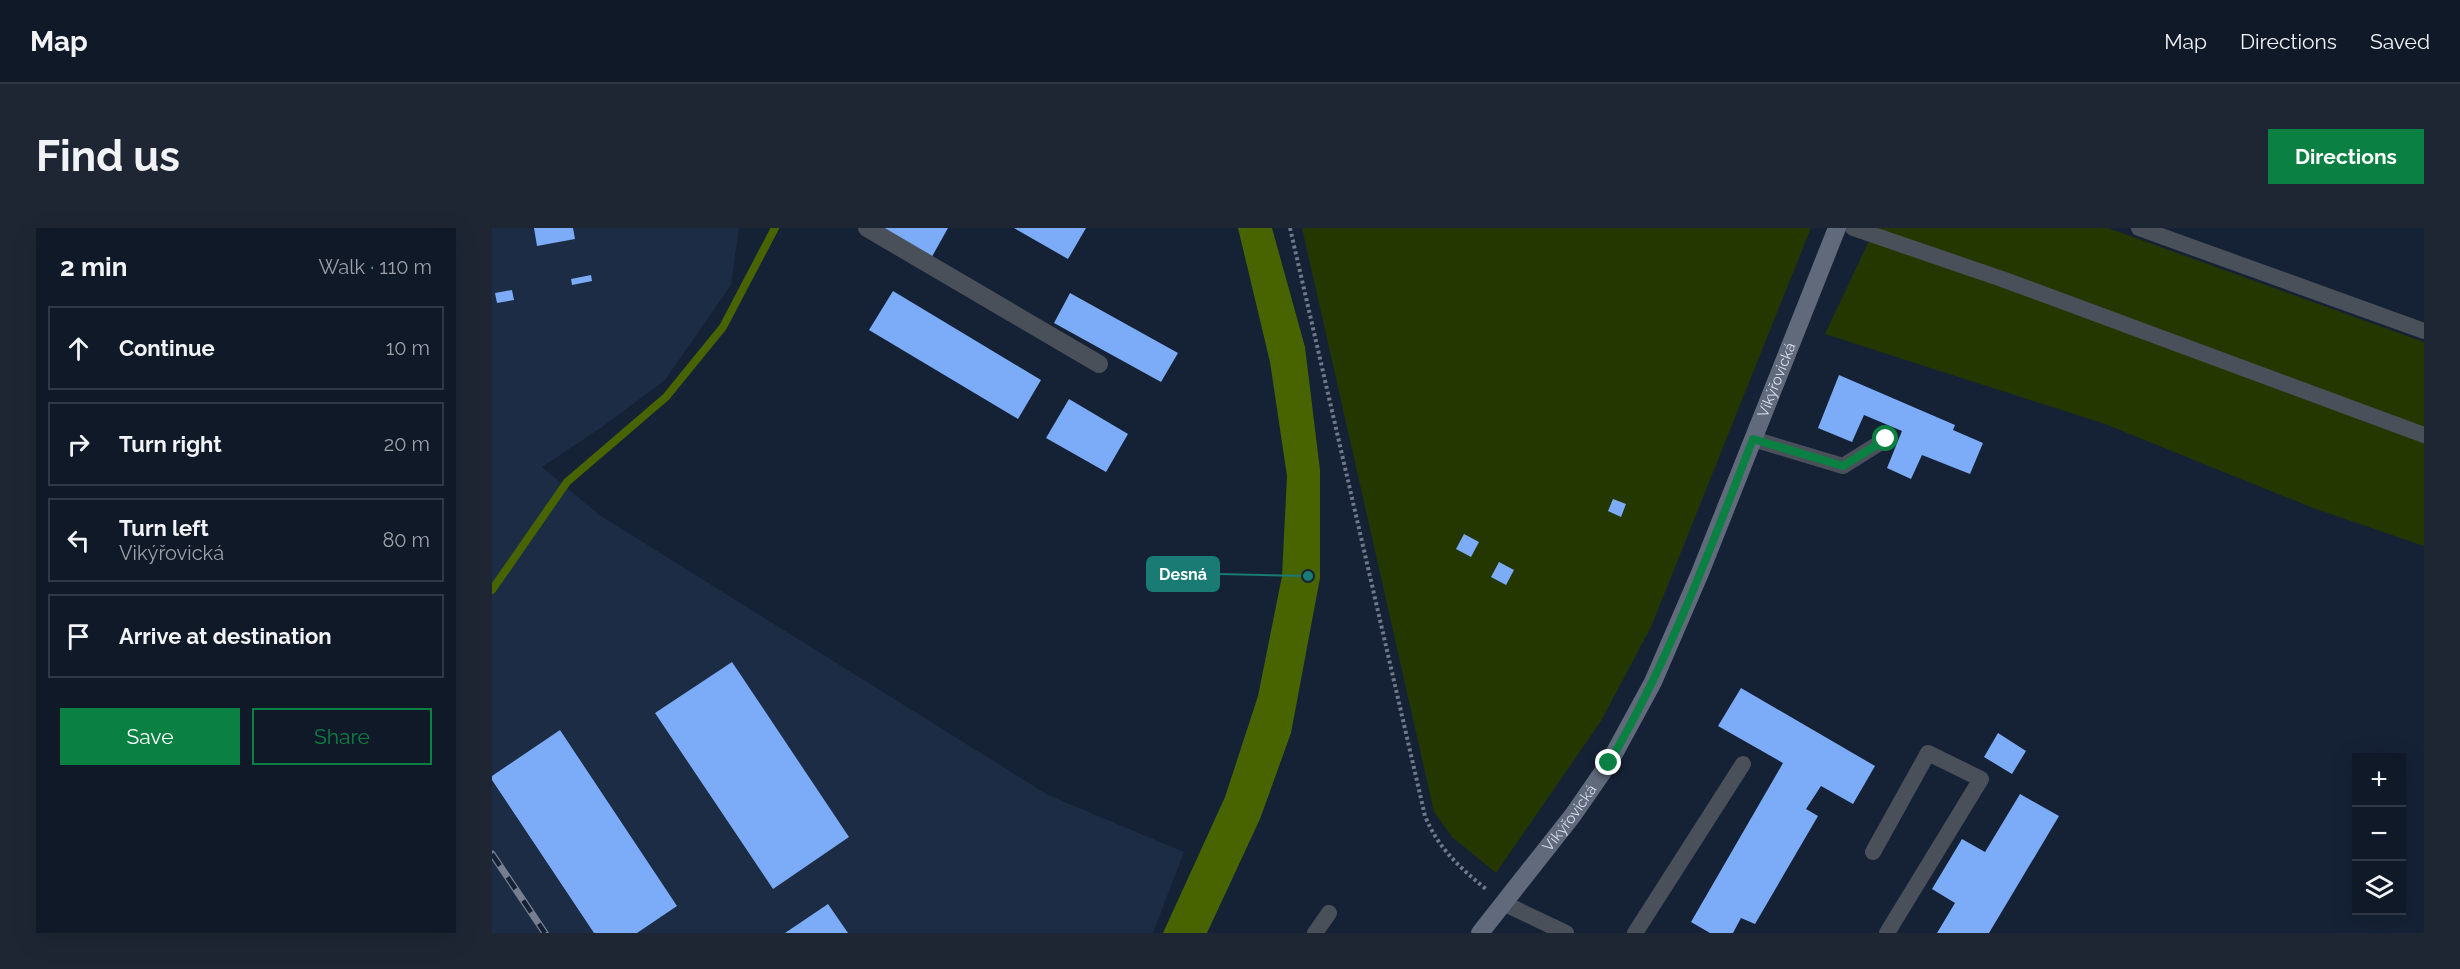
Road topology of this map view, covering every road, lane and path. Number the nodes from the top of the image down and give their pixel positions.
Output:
1 (867, 228) edge
2 (1290, 228) edge
3 (1837, 228) edge
4 (1853, 228) edge
5 (2139, 228) edge
6 (1887, 234) edge
7 (2424, 331) edge
8 (1099, 364) dead end
9 (2424, 435) edge
10 (1753, 439) junction
11 (1886, 439) dead end
12 (1743, 765) dead end
13 (1873, 852) dead end
14 (1503, 903) junction
15 (1329, 913) dead end
16 (1315, 933) edge
17 (1480, 933) edge
18 (1566, 933) edge
19 (1635, 933) edge
20 (1887, 933) edge

1 - 8 street
2 - 14 path
3 - 10 street, Vikýřovická
4 - 6 lane
5 - 7 lane
6 - 9 lane
10 - 11 lane
10 - 14 street, Vikýřovická
12 - 19 lane
13 - 20 lane
14 - 17 street, Vikýřovická
14 - 18 lane
15 - 16 lane

